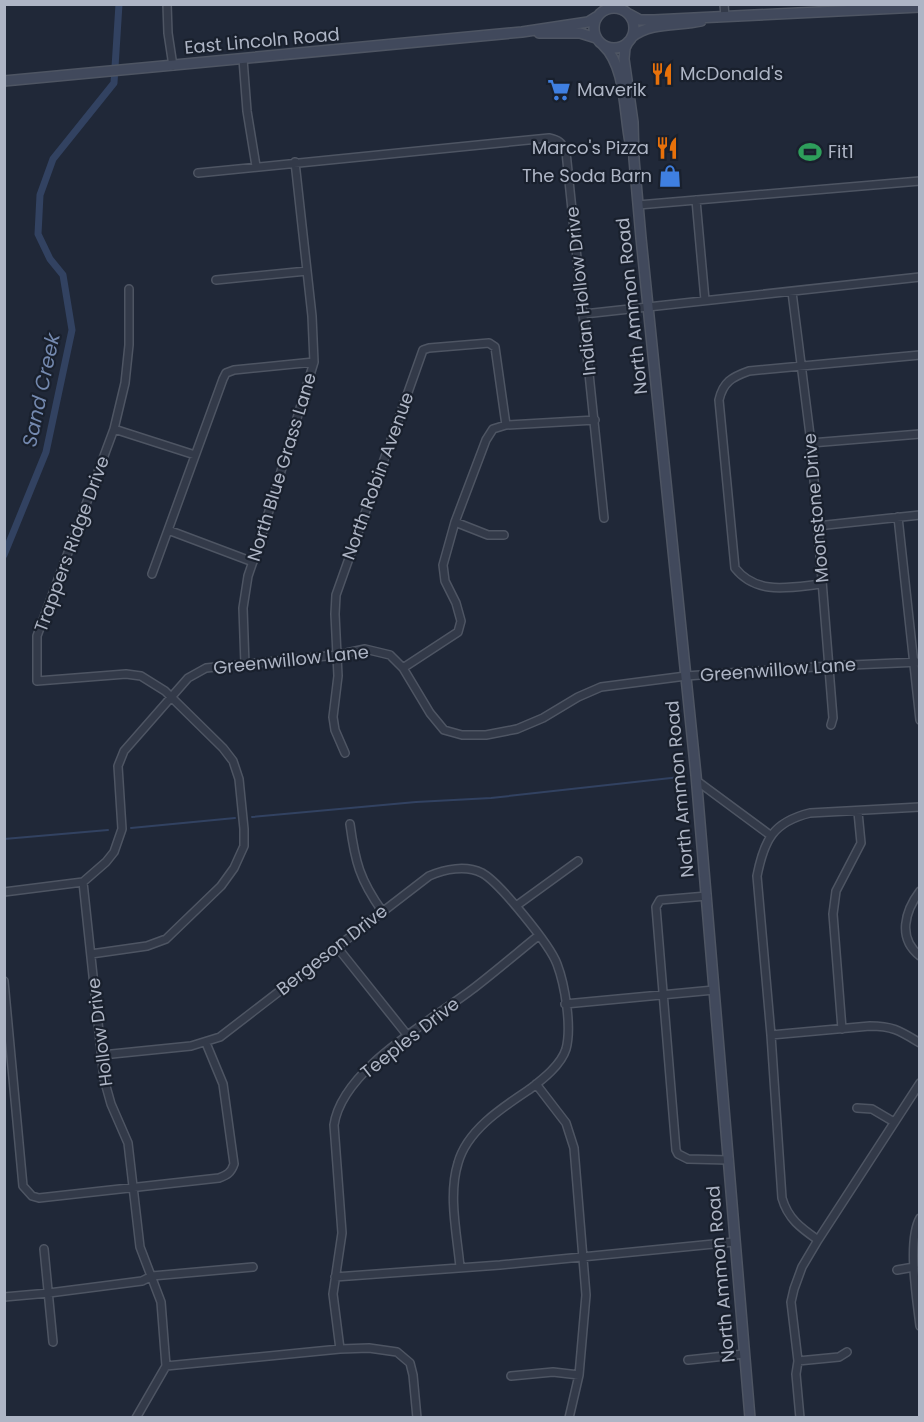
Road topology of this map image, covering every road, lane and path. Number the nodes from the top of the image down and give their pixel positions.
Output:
1 (167, 4) edge
2 (724, 4) edge
3 (920, 7) edge
4 (828, 8) edge
5 (624, 9) edge
6 (601, 11) edge
7 (720, 17) junction
8 (522, 32) junction
9 (630, 40) junction
10 (599, 41) junction
11 (243, 59) junction
12 (173, 66) junction
13 (4, 81) edge
14 (634, 159) junction
15 (295, 162) junction
16 (255, 166) junction
17 (198, 173) dead end
18 (920, 181) edge
19 (696, 200) junction
20 (638, 205) junction
21 (307, 271) junction
22 (920, 277) edge
23 (216, 280) dead end
24 (129, 289) dead end
25 (792, 292) junction
26 (705, 300) junction
27 (649, 306) junction
28 (584, 314) junction
29 (920, 354) edge
30 (314, 362) junction
31 (802, 366) junction
32 (595, 420) junction
33 (506, 425) junction
34 (114, 429) junction
35 (920, 434) edge
36 (811, 443) junction
37 (195, 455) junction
38 (920, 515) edge
39 (898, 517) junction
40 (604, 518) dead end
41 (455, 522) junction
42 (818, 526) junction
43 (168, 530) junction
44 (504, 536) dead end
45 (253, 562) junction
46 (152, 574) dead end
47 (822, 584) junction
48 (337, 655) junction
49 (916, 663) edge
50 (245, 665) junction
51 (829, 666) junction
52 (403, 668) junction
53 (686, 676) junction
54 (171, 697) junction
55 (920, 720) edge
56 (831, 725) dead end
57 (345, 753) dead end
58 (697, 781) junction
59 (920, 807) edge
60 (858, 812) junction
61 (350, 825) dead end
62 (770, 835) junction
63 (578, 861) dead end
64 (83, 882) junction
65 (4, 891) edge
66 (920, 891) edge
67 (707, 896) junction
68 (516, 906) junction
69 (382, 911) junction
70 (538, 936) junction
71 (337, 947) junction
72 (91, 954) junction
73 (920, 956) edge
74 (4, 981) edge
75 (714, 990) junction
76 (663, 994) junction
77 (566, 1004) junction
78 (842, 1029) junction
79 (771, 1035) junction
80 (408, 1036) junction
81 (206, 1043) junction
82 (920, 1043) edge
83 (102, 1055) junction
84 (920, 1083) edge
85 (536, 1084) junction
86 (857, 1108) dead end
87 (894, 1122) junction
88 (729, 1160) junction
89 (133, 1186) junction
90 (920, 1218) edge
91 (818, 1240) junction
92 (734, 1242) junction
93 (44, 1249) dead end
94 (584, 1256) junction
95 (253, 1267) dead end
96 (460, 1267) junction
97 (914, 1268) junction
98 (897, 1270) dead end
99 (153, 1276) junction
100 (334, 1277) junction
101 (49, 1293) junction
102 (4, 1297) edge
103 (919, 1316) edge
104 (920, 1326) edge
105 (53, 1342) dead end
106 (340, 1349) junction
107 (847, 1352) dead end
108 (744, 1354) junction
109 (688, 1360) dead end
110 (798, 1361) junction
111 (166, 1366) junction
112 (579, 1375) junction
113 (510, 1376) dead end
114 (135, 1418) edge
115 (417, 1418) edge
116 (569, 1418) edge
117 (750, 1418) edge
118 (800, 1418) edge

1 - 12 street
2 - 7 street
3 - 4 main road
4 - 7 main road
5 - 6 main road
5 - 7 main road
5 - 9 main road
6 - 8 main road, East Lincoln Road
6 - 10 main road
7 - 9 main road
8 - 10 main road, East Lincoln Road
8 - 11 main road, East Lincoln Road
9 - 10 main road
9 - 14 main road, North Ammon Road
10 - 14 main road, North Ammon Road
11 - 12 main road, East Lincoln Road
11 - 16 street
12 - 13 main road, East Lincoln Road
14 - 20 main road, North Ammon Road
15 - 16 street, Indian Hollow Drive
15 - 21 street, North Blue Grass Lane
15 - 28 street, Indian Hollow Drive
16 - 17 street, Indian Hollow Drive
18 - 19 street
19 - 20 street
19 - 26 street
20 - 27 main road, North Ammon Road
21 - 23 street
21 - 30 street, North Blue Grass Lane
22 - 25 street
24 - 34 street, Trappers Ridge Drive
25 - 26 street
25 - 31 street, Moonstone Drive
26 - 27 street
27 - 28 street
27 - 53 main road, North Ammon Road
28 - 32 street, Indian Hollow Drive
29 - 31 street
30 - 37 street
30 - 45 street, North Blue Grass Lane
31 - 36 street, Moonstone Drive
31 - 47 street
32 - 33 street
32 - 40 street, Indian Hollow Drive
33 - 41 street
33 - 48 street, North Robin Avenue
34 - 37 street
34 - 54 street, Trappers Ridge Drive
35 - 36 street
36 - 42 street, Moonstone Drive
37 - 43 street
38 - 39 street
39 - 42 street
39 - 49 street
41 - 44 street
41 - 52 street
42 - 47 street, Moonstone Drive
43 - 45 street
43 - 46 street
45 - 50 street, North Blue Grass Lane
47 - 51 street, Moonstone Drive
48 - 50 street, Greenwillow Lane
48 - 52 street, Greenwillow Lane
48 - 57 street, North Robin Avenue
49 - 51 street, Greenwillow Lane
49 - 55 street
50 - 54 street, Greenwillow Lane
51 - 53 street, Greenwillow Lane
51 - 56 street, Moonstone Drive
52 - 53 street, Greenwillow Lane
53 - 58 main road, North Ammon Road
54 - 64 street, Greenwillow Lane
54 - 72 street, Trappers Ridge Drive
58 - 62 street
58 - 67 main road, North Ammon Road
59 - 60 street
60 - 62 street
60 - 78 street
61 - 69 street
62 - 79 street
63 - 68 street
64 - 65 street
64 - 72 street, Hollow Drive
66 - 73 street
67 - 75 main road, North Ammon Road
67 - 76 street
68 - 69 street, Bergeson Drive
68 - 70 street, Bergeson Drive
69 - 71 street, Bergeson Drive
70 - 77 street, Bergeson Drive
70 - 80 street, Teeples Drive
71 - 80 street
71 - 81 street, Bergeson Drive
72 - 83 street, Hollow Drive
74 - 89 street
75 - 76 street
75 - 88 main road, North Ammon Road
76 - 77 street
76 - 88 street
77 - 85 street, Bergeson Drive
78 - 79 street
78 - 82 street
79 - 91 street
80 - 100 street, Teeples Drive
81 - 83 street, Bergeson Drive
81 - 89 street
83 - 89 street, Hollow Drive
84 - 87 street
85 - 94 street
85 - 96 street, Bergeson Drive
86 - 87 street
87 - 91 street
88 - 92 main road, North Ammon Road
89 - 99 street, Hollow Drive
90 - 97 street
91 - 110 street
92 - 94 street
92 - 108 main road, North Ammon Road
93 - 101 street
94 - 96 street
94 - 112 street
95 - 99 street
96 - 100 street
97 - 98 street
97 - 103 street
99 - 101 street
99 - 111 street, Hollow Drive
100 - 106 street, Teeples Drive
101 - 102 street
101 - 105 street
103 - 104 street
106 - 111 street
106 - 115 street
107 - 110 street
108 - 109 street
108 - 117 main road, North Ammon Road
110 - 118 street
111 - 114 street
112 - 113 street
112 - 116 street

